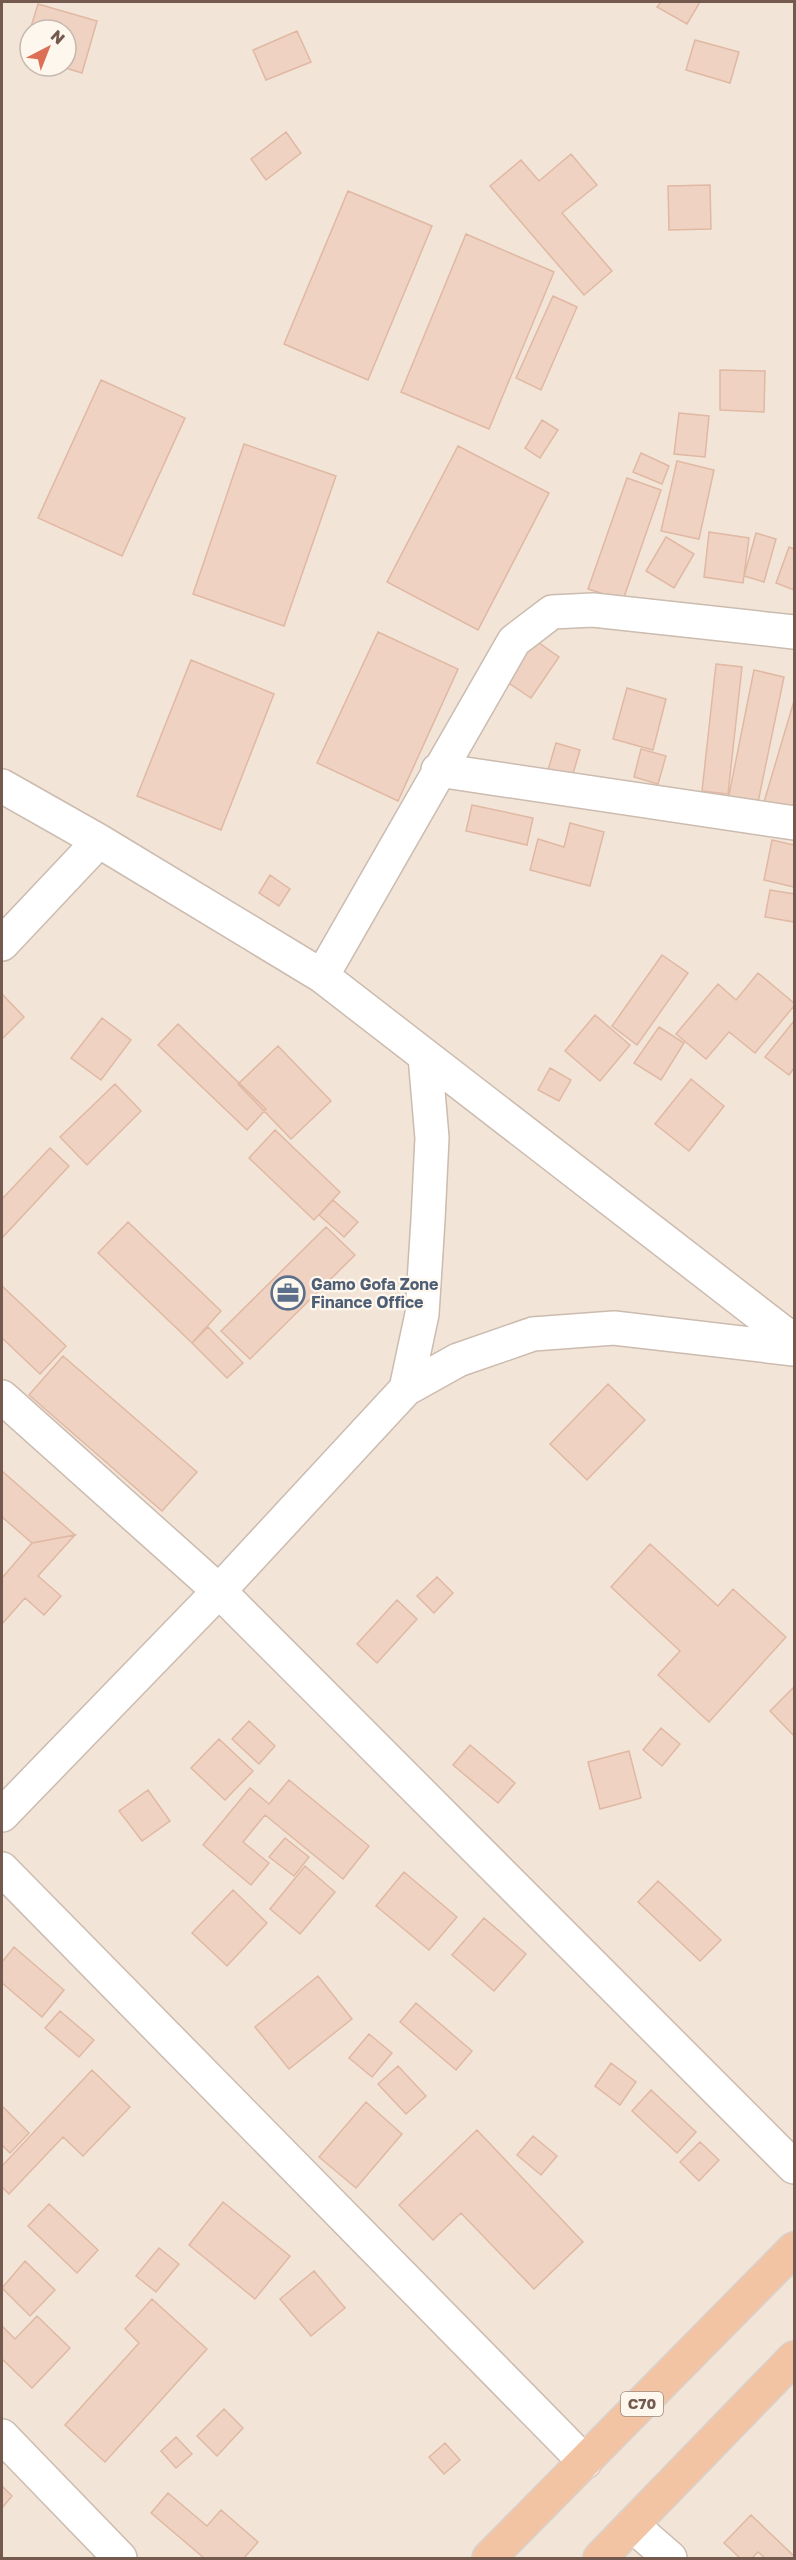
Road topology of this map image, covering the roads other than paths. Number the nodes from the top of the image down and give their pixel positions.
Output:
1 (795, 632) edge
2 (438, 770) junction
3 (2, 786) edge
4 (795, 823) edge
5 (99, 841) junction
6 (2, 944) edge
7 (322, 976) junction
8 (424, 1056) junction
9 (795, 1341) edge
10 (795, 1349) edge
11 (406, 1389) junction
12 (2, 1397) edge
13 (219, 1591) junction
14 (2, 1815) edge
15 (2, 1869) edge
16 (795, 2167) edge
17 (795, 2249) edge
18 (795, 2358) edge
19 (2, 2436) edge
20 (585, 2462) junction
21 (632, 2525) junction
22 (120, 2559) edge
23 (489, 2559) edge
24 (600, 2559) edge
25 (670, 2559) edge

1 - 2 street
2 - 4 street
2 - 7 street
3 - 5 street
5 - 6 street
5 - 7 street
7 - 8 street
8 - 9 street
8 - 11 street
10 - 11 street
11 - 13 street
12 - 13 street
13 - 14 street
13 - 16 street
15 - 20 street
17 - 20 highway, C70
18 - 21 highway
19 - 22 street
20 - 23 highway, C70
21 - 24 highway
21 - 25 street

